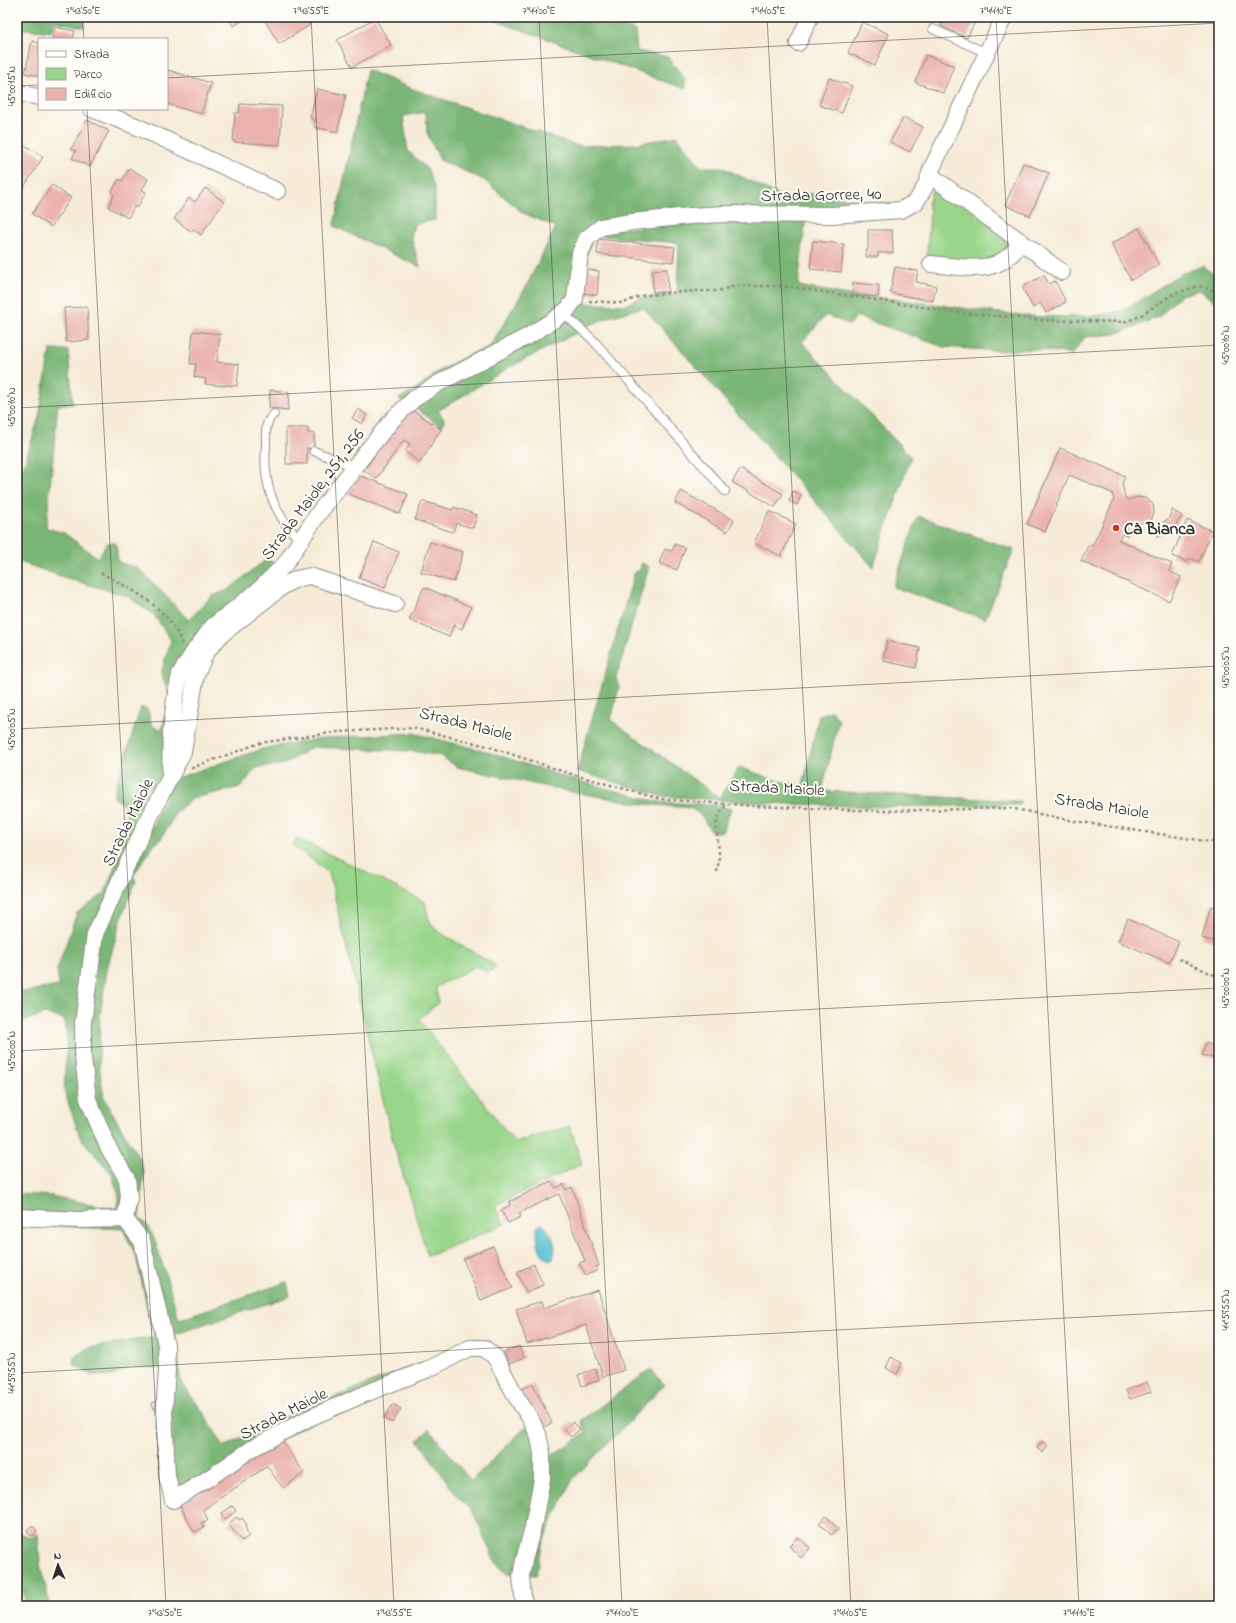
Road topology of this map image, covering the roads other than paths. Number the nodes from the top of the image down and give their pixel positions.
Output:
1 (810, 17) edge
2 (1004, 17) edge
3 (933, 29) dead end
4 (798, 44) dead end
5 (987, 53) junction
6 (17, 93) edge
7 (38, 97) edge
8 (95, 110) edge
9 (930, 175) junction
10 (277, 191) dead end
11 (1021, 241) junction
12 (931, 264) dead end
13 (1062, 272) dead end
14 (575, 299) joint
15 (564, 313) junction
16 (274, 414) dead end
17 (314, 451) dead end
18 (355, 467) junction
19 (725, 491) dead end
20 (301, 540) junction
21 (395, 604) dead end
22 (170, 776) junction
23 (17, 1216) edge
24 (125, 1219) junction
25 (524, 1606) edge

1 - 4 street
2 - 5 street, Strada Gorree, 40
3 - 5 lane
5 - 9 street, Strada Gorree, 40
6 - 7 street
8 - 10 street
9 - 11 street
9 - 14 street, Strada Gorree, 40
11 - 12 street
11 - 13 street
14 - 15 street, Strada Maiole, 251, 256
15 - 18 street, Strada Maiole, 251, 256
15 - 19 lane
16 - 20 lane
17 - 18 lane
18 - 20 street, Strada Maiole, 251, 256
20 - 22 street, Strada Maiole, 251, 256
21 - 22 street
22 - 24 street, Strada Maiole
23 - 24 street
24 - 25 street, Strada Maiole

